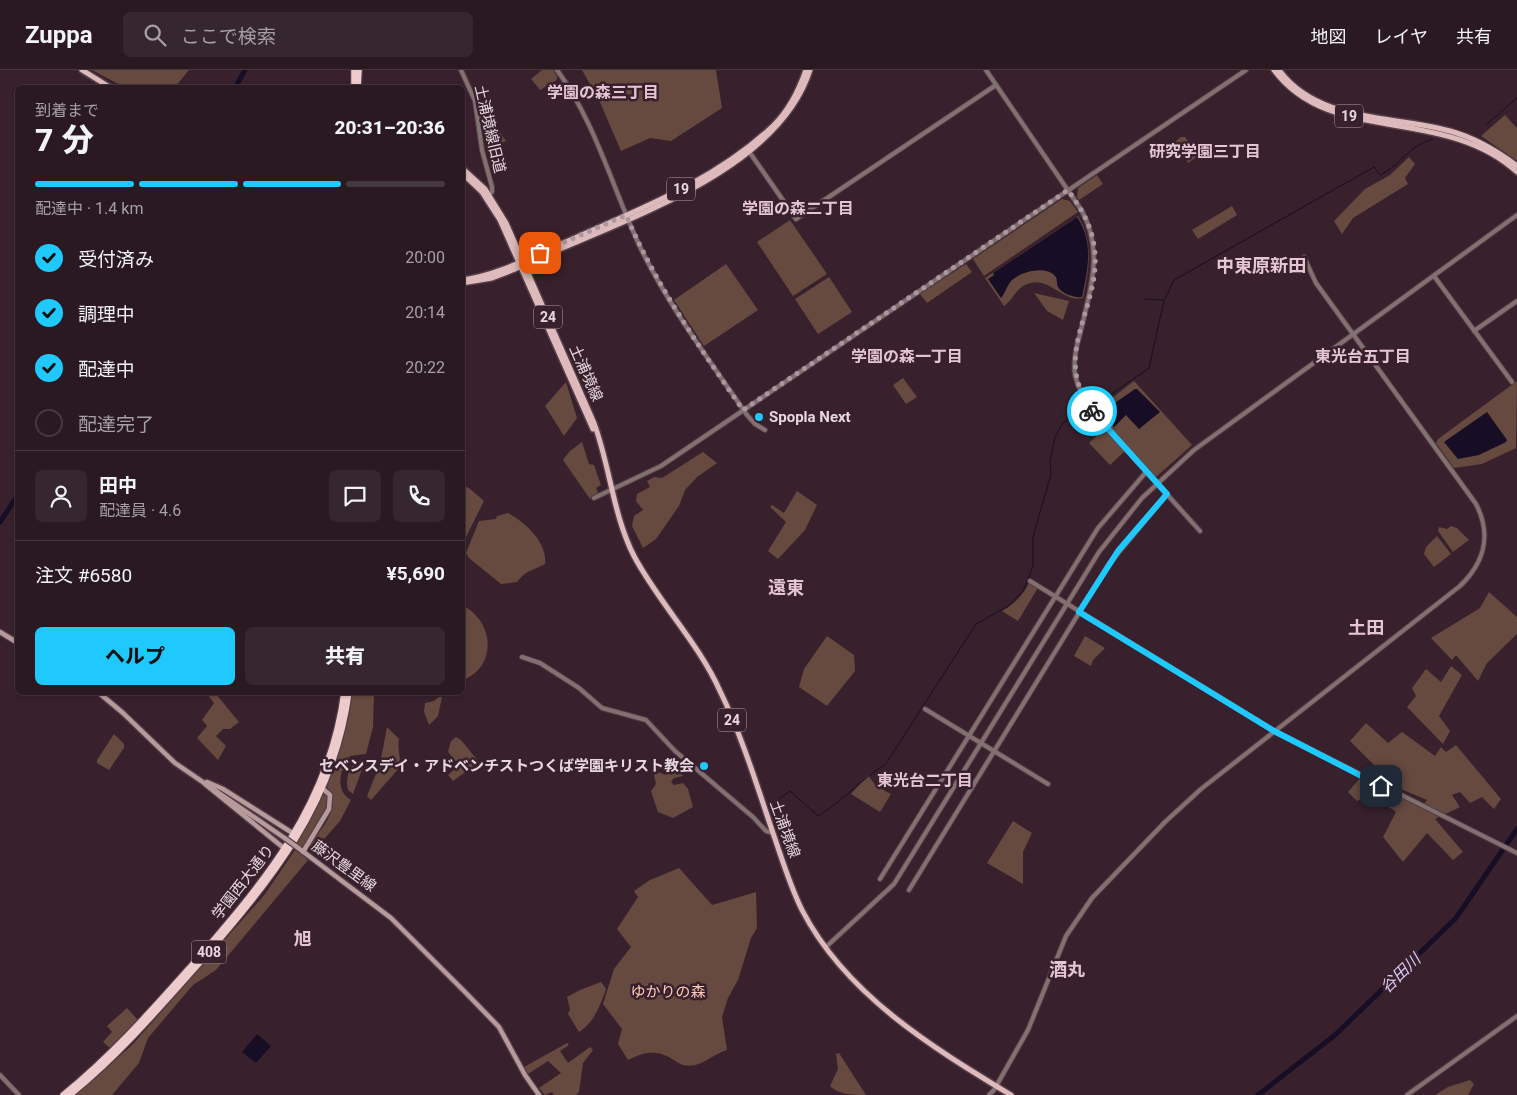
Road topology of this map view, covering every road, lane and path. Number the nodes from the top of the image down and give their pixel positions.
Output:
1 (82, 70) edge
2 (354, 70) edge
3 (358, 70) edge
4 (461, 70) edge
5 (557, 70) edge
6 (806, 70) edge
7 (810, 70) edge
8 (986, 70) edge
9 (1246, 70) edge
10 (1274, 70) edge
11 (1279, 70) edge
12 (106, 85) edge
13 (354, 85) edge
14 (358, 85) edge
15 (996, 85) junction
16 (748, 149) junction
17 (1517, 166) edge
18 (465, 171) edge
19 (1517, 172) edge
20 (465, 176) edge
21 (1068, 190) junction
22 (488, 196) junction
23 (1517, 215) edge
24 (627, 217) junction
25 (1304, 257) dead end
26 (522, 263) junction
27 (1434, 276) junction
28 (465, 281) edge
29 (1517, 301) edge
30 (1474, 331) junction
31 (1354, 334) junction
32 (1512, 382) dead end
33 (743, 410) junction
34 (765, 430) dead end
35 (1147, 472) junction
36 (1157, 482) junction
37 (613, 488) junction
38 (1167, 494) junction
39 (594, 498) dead end
40 (1200, 532) dead end
41 (1030, 581) dead end
42 (1054, 596) junction
43 (1067, 604) junction
44 (1079, 612) junction
45 (0, 632) edge
46 (15, 641) edge
47 (522, 658) dead end
48 (102, 695) edge
49 (343, 695) edge
50 (348, 695) edge
51 (925, 709) dead end
52 (1274, 731) junction
53 (969, 736) junction
54 (981, 743) junction
55 (994, 751) junction
56 (203, 781) junction
57 (1048, 784) dead end
58 (320, 787) junction
59 (773, 833) junction
60 (294, 834) junction
61 (285, 849) junction
62 (303, 852) junction
63 (1517, 853) edge
64 (880, 879) dead end
65 (909, 890) dead end
66 (827, 946) junction
67 (1517, 1016) edge
68 (0, 1075) edge
69 (996, 1086) junction
70 (1410, 1094) edge
71 (19, 1095) edge
72 (63, 1095) edge
73 (70, 1095) edge
74 (539, 1095) edge
75 (989, 1095) edge
76 (1011, 1095) edge

1 - 12 main road
2 - 13 highway
3 - 14 highway
4 - 22 street, 土浦境線旧道
5 - 24 street
6 - 16 main road, 19
7 - 16 main road, 19
8 - 15 street
9 - 21 street
10 - 19 main road, 19
11 - 17 main road, 19
15 - 16 street
15 - 21 street
16 - 24 main road, 19
18 - 22 main road, 土浦境線 / 24
20 - 22 main road, 土浦境線 / 24
21 - 33 street
21 - 35 street
22 - 26 main road, 土浦境線 / 24
23 - 27 street
24 - 26 main road, 19
24 - 33 street
25 - 31 street
26 - 28 main road, 19
26 - 37 main road, 土浦境線 / 24
27 - 30 street
27 - 31 street
29 - 30 street
30 - 32 street
31 - 36 street
31 - 52 street
33 - 34 street
33 - 37 street
35 - 36 street
35 - 42 street
36 - 38 street
36 - 43 street
37 - 39 street
37 - 59 main road, 土浦境線 / 24
38 - 40 street
38 - 44 street
41 - 42 street
42 - 43 street
42 - 53 street
43 - 44 street
43 - 54 street
44 - 52 street
44 - 55 street
45 - 46 main road
47 - 59 street
48 - 56 main road, 藤沢豊里線
49 - 58 highway, 学園西大通り / 408
50 - 58 highway, 学園西大通り / 408
51 - 53 street
52 - 63 street
52 - 69 street
53 - 54 street
53 - 64 street
54 - 55 street
54 - 66 street
55 - 57 street
55 - 65 street
56 - 60 main road
56 - 61 main road
56 - 62 main road, 藤沢豊里線, bridge
58 - 60 highway, 学園西大通り / 408
58 - 62 main road
58 - 73 highway, 学園西大通り / 408
59 - 66 main road, 土浦境線 / 24
60 - 61 highway, 学園西大通り / 408
61 - 72 highway, 学園西大通り / 408
62 - 74 main road, 藤沢豊里線
66 - 69 main road, 土浦境線 / 24
67 - 70 street
68 - 71 street
69 - 75 street
69 - 76 main road, 土浦境線 / 24

